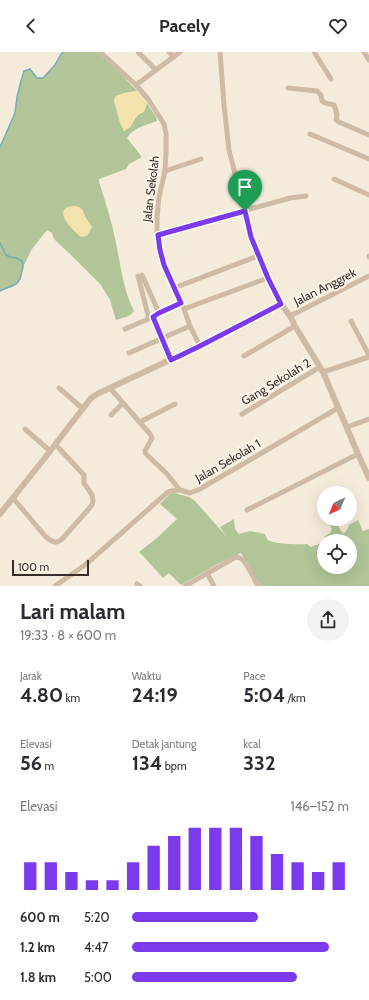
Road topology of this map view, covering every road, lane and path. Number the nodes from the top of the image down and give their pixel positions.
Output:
1 (100, 52) edge
2 (138, 52) edge
3 (169, 52) edge
4 (180, 52) edge
5 (220, 52) edge
6 (314, 52) edge
7 (364, 52) edge
8 (174, 57) junction
9 (369, 60) edge
10 (156, 70) junction
11 (331, 79) dead end
12 (136, 85) junction
13 (288, 88) dead end
14 (310, 134) dead end
15 (369, 135) edge
16 (201, 159) dead end
17 (369, 159) edge
18 (165, 171) junction
19 (334, 179) dead end
20 (369, 195) edge
21 (306, 196) dead end
22 (245, 211) junction
23 (158, 235) junction
24 (258, 256) junction
25 (369, 276) edge
26 (268, 278) junction
27 (174, 288) junction
28 (181, 303) junction
29 (281, 304) junction
30 (184, 309) junction
31 (159, 313) junction
32 (290, 316) junction
33 (151, 318) junction
34 (351, 321) dead end
35 (190, 326) junction
36 (295, 326) junction
37 (125, 329) dead end
38 (162, 338) junction
39 (200, 346) junction
40 (129, 353) dead end
41 (244, 356) dead end
42 (369, 356) edge
43 (171, 360) junction
44 (322, 369) junction
45 (60, 388) dead end
46 (110, 388) junction
47 (123, 403) junction
48 (175, 404) dead end
49 (82, 408) junction
50 (338, 408) junction
51 (242, 414) dead end
52 (111, 415) dead end
53 (369, 419) edge
54 (140, 422) junction
55 (347, 427) junction
56 (25, 429) dead end
57 (55, 444) junction
58 (50, 451) junction
59 (358, 454) junction
60 (366, 465) edge
61 (369, 478) edge
62 (180, 490) junction
63 (13, 498) junction
64 (247, 510) dead end
65 (0, 514) edge
66 (207, 573) junction
67 (55, 586) edge
68 (185, 586) edge
69 (214, 586) edge
70 (258, 586) edge

1 - 12 street, Jalan Sekolah
2 - 10 street
3 - 8 street
4 - 8 street
5 - 22 street
6 - 11 street
7 - 9 street
8 - 10 street
10 - 12 street
12 - 18 street, Jalan Sekolah
13 - 15 street
14 - 17 street
16 - 18 street
18 - 23 street, Jalan Sekolah
19 - 20 street
21 - 22 street
22 - 23 street
22 - 24 street
23 - 27 street, Jalan Sekolah
24 - 26 street
24 - 27 street
25 - 32 street, Jalan Anggrek
26 - 29 street
26 - 30 street
27 - 28 street, Jalan Sekolah
28 - 30 street, Jalan Sekolah
28 - 31 street
29 - 32 street
29 - 39 street
30 - 35 street, Jalan Sekolah
31 - 33 street
31 - 33 street
32 - 36 street
33 - 37 street
33 - 38 street
34 - 42 street
35 - 38 street
35 - 39 street, Jalan Sekolah
36 - 41 street
36 - 44 street
38 - 40 street
38 - 43 street
39 - 43 street
42 - 44 street, Gang Sekolah 2
43 - 46 street
44 - 50 street
44 - 51 street, Gang Sekolah 2
45 - 49 street
46 - 47 street
46 - 49 street
47 - 52 street
47 - 54 street
48 - 54 street
49 - 57 street
50 - 55 street
50 - 62 street, Jalan Sekolah 1
53 - 55 street
54 - 62 street
55 - 59 street
56 - 58 street
57 - 58 street
57 - 63 street
58 - 63 street
59 - 60 street
59 - 64 street
60 - 61 street
62 - 67 street, Jalan Sekolah 1
63 - 65 street
66 - 68 street
66 - 69 street
66 - 70 street

